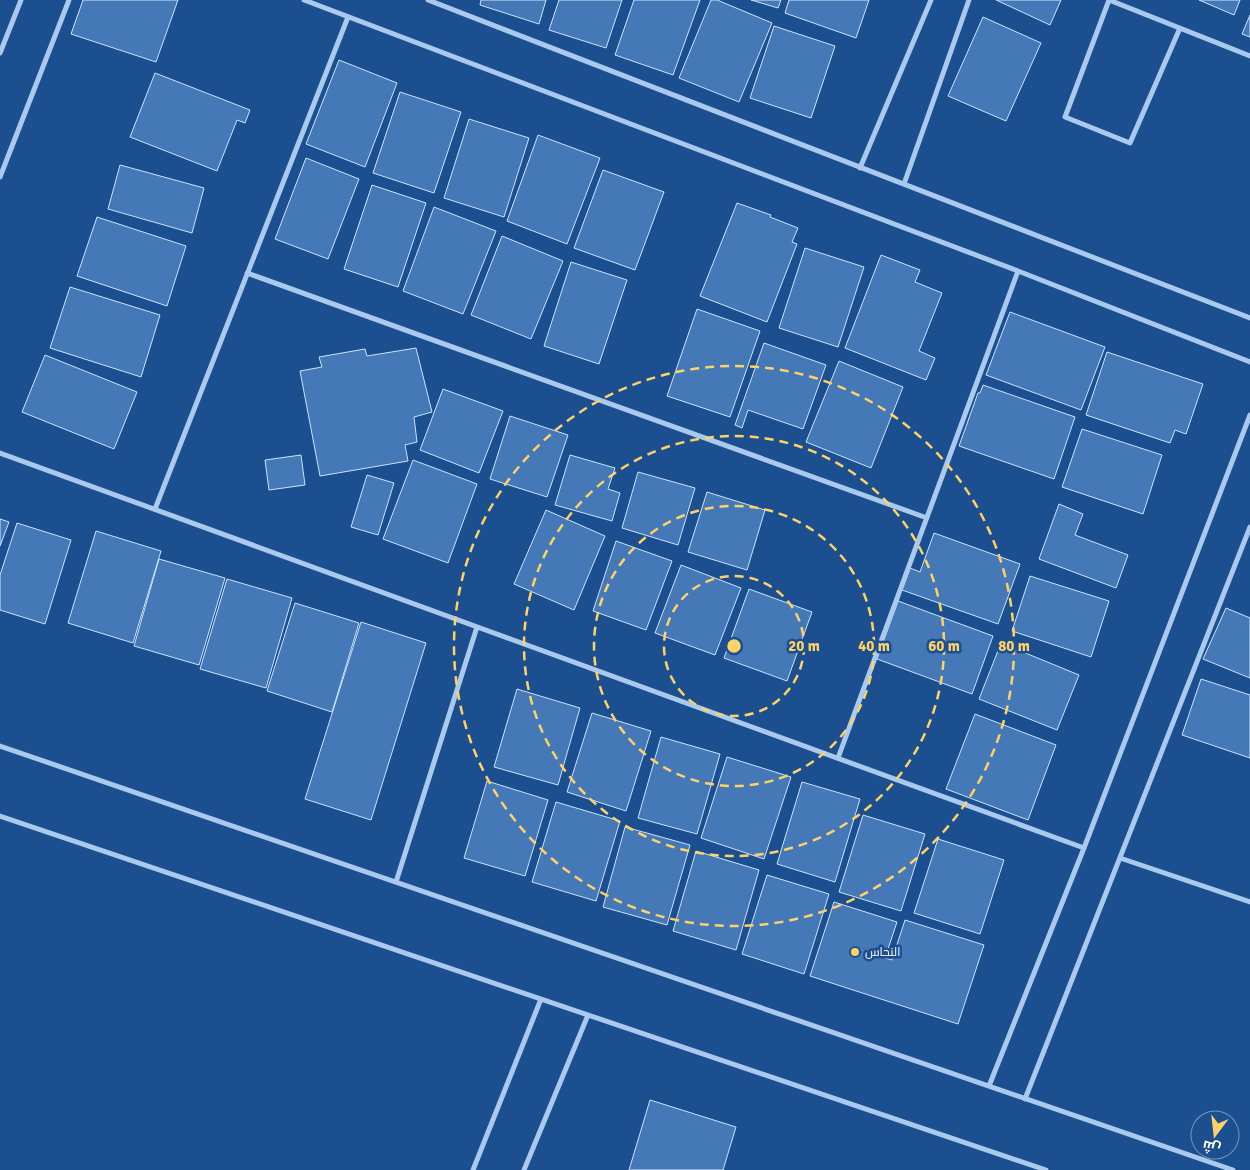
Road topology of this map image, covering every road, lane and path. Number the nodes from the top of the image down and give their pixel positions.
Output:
1 (20, 0) edge
2 (69, 0) edge
3 (304, 0) edge
4 (428, 0) edge
5 (931, 0) edge
6 (969, 0) edge
7 (348, 17) junction
8 (1180, 28) junction
9 (0, 53) edge
10 (1250, 56) edge
11 (860, 168) junction
12 (0, 177) edge
13 (904, 184) junction
14 (1018, 271) junction
15 (248, 273) junction
16 (1250, 318) edge
17 (1250, 362) edge
18 (1250, 415) edge
19 (0, 453) edge
20 (155, 510) junction
21 (927, 518) junction
22 (1250, 527) edge
23 (477, 627) junction
24 (0, 746) edge
25 (838, 758) junction
26 (0, 816) edge
27 (1084, 848) junction
28 (1120, 858) junction
29 (396, 882) junction
30 (1250, 902) edge
31 (541, 999) junction
32 (588, 1015) junction
33 (989, 1086) junction
34 (1025, 1098) junction
35 (473, 1170) edge
36 (524, 1170) edge
37 (1046, 1170) edge
38 (1233, 1170) edge

1 - 9 street
2 - 12 street
3 - 7 street
4 - 11 street
5 - 11 street
6 - 13 street
7 - 14 street
7 - 15 street
8 - 8 street
8 - 10 street
11 - 13 street
13 - 16 street
14 - 17 street
14 - 21 street
15 - 20 street
15 - 21 street
18 - 27 street
19 - 20 street
20 - 23 street
21 - 25 street
22 - 28 street
23 - 25 street
23 - 29 street
24 - 29 street
25 - 27 street
26 - 31 street
27 - 33 street
28 - 30 street
28 - 34 street
29 - 33 street
31 - 32 street
31 - 35 street
32 - 36 street
32 - 37 street
33 - 34 street
34 - 38 street

